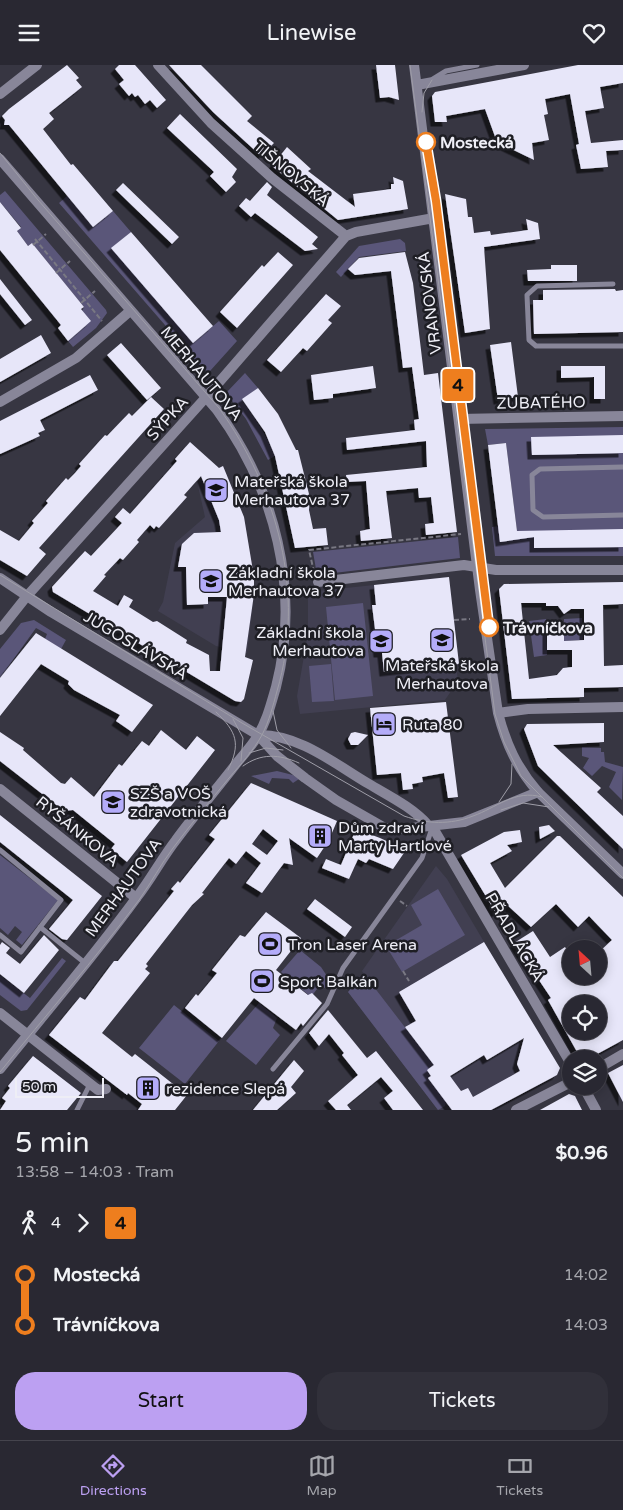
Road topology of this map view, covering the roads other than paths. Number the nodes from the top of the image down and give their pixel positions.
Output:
1 (37, 65) edge
2 (158, 65) edge
3 (414, 65) edge
4 (477, 65) edge
5 (524, 65) edge
6 (421, 85) junction
7 (0, 94) edge
8 (0, 159) edge
9 (434, 218) junction
10 (346, 236) junction
11 (614, 284) dead end
12 (130, 311) junction
13 (623, 346) edge
14 (206, 397) junction
15 (0, 402) edge
16 (623, 416) edge
17 (459, 419) junction
18 (623, 467) edge
19 (623, 515) edge
20 (478, 567) junction
21 (623, 570) edge
22 (0, 579) edge
23 (318, 582) dead end
24 (27, 596) junction
25 (0, 630) edge
26 (623, 707) edge
27 (498, 713) junction
28 (258, 735) junction
29 (0, 789) edge
30 (538, 792) junction
31 (430, 825) junction
32 (0, 850) edge
33 (623, 874) edge
34 (136, 898) junction
35 (40, 927) junction
36 (0, 935) edge
37 (85, 963) junction
38 (0, 1013) edge
39 (28, 1035) junction
40 (563, 1050) edge
41 (623, 1054) edge
42 (607, 1062) edge
43 (0, 1069) edge
44 (272, 1069) dead end
45 (90, 1083) junction
46 (562, 1087) edge
47 (106, 1089) dead end
48 (588, 1095) edge
49 (78, 1110) edge
50 (516, 1110) edge
51 (596, 1110) edge

1 - 7 street
2 - 10 street, TIŠNOVSKÁ
3 - 6 street, VRANOVSKÁ
4 - 6 lane
5 - 6 street
6 - 9 street, VRANOVSKÁ
8 - 12 street, MERHAUTOVA
9 - 10 street
9 - 17 street, VRANOVSKÁ
10 - 14 street, SÝPKA
11 - 13 lane
12 - 14 street, MERHAUTOVA
12 - 15 street
14 - 24 street, SÝPKA
14 - 28 street, MERHAUTOVA
16 - 17 street, ZUBATÉHO
17 - 20 street, VRANOVSKÁ
18 - 19 lane
20 - 21 street
20 - 23 street
20 - 27 street, VRANOVSKÁ
22 - 24 street, JUGOSLÁVSKÁ
24 - 25 street, SÝPKA
24 - 28 street, JUGOSLÁVSKÁ
26 - 27 street
27 - 30 street, VRANOVSKÁ
28 - 31 street, JUGOSLÁVSKÁ
28 - 31 street, JUGOSLÁVSKÁ
28 - 34 street, MERHAUTOVA
29 - 34 street, RYŠÁNKOVA
30 - 31 street, JUGOSLÁVSKÁ
30 - 33 street, VRANOVSKÁ
31 - 40 street, PŘADLÁCKÁ
31 - 44 lane
32 - 35 lane
34 - 37 street, MERHAUTOVA
35 - 36 lane
35 - 37 lane
37 - 39 street, MERHAUTOVA
38 - 39 street
39 - 43 street, MERHAUTOVA
39 - 45 street
41 - 42 street
45 - 47 street
45 - 49 lane
46 - 50 street
48 - 51 street

